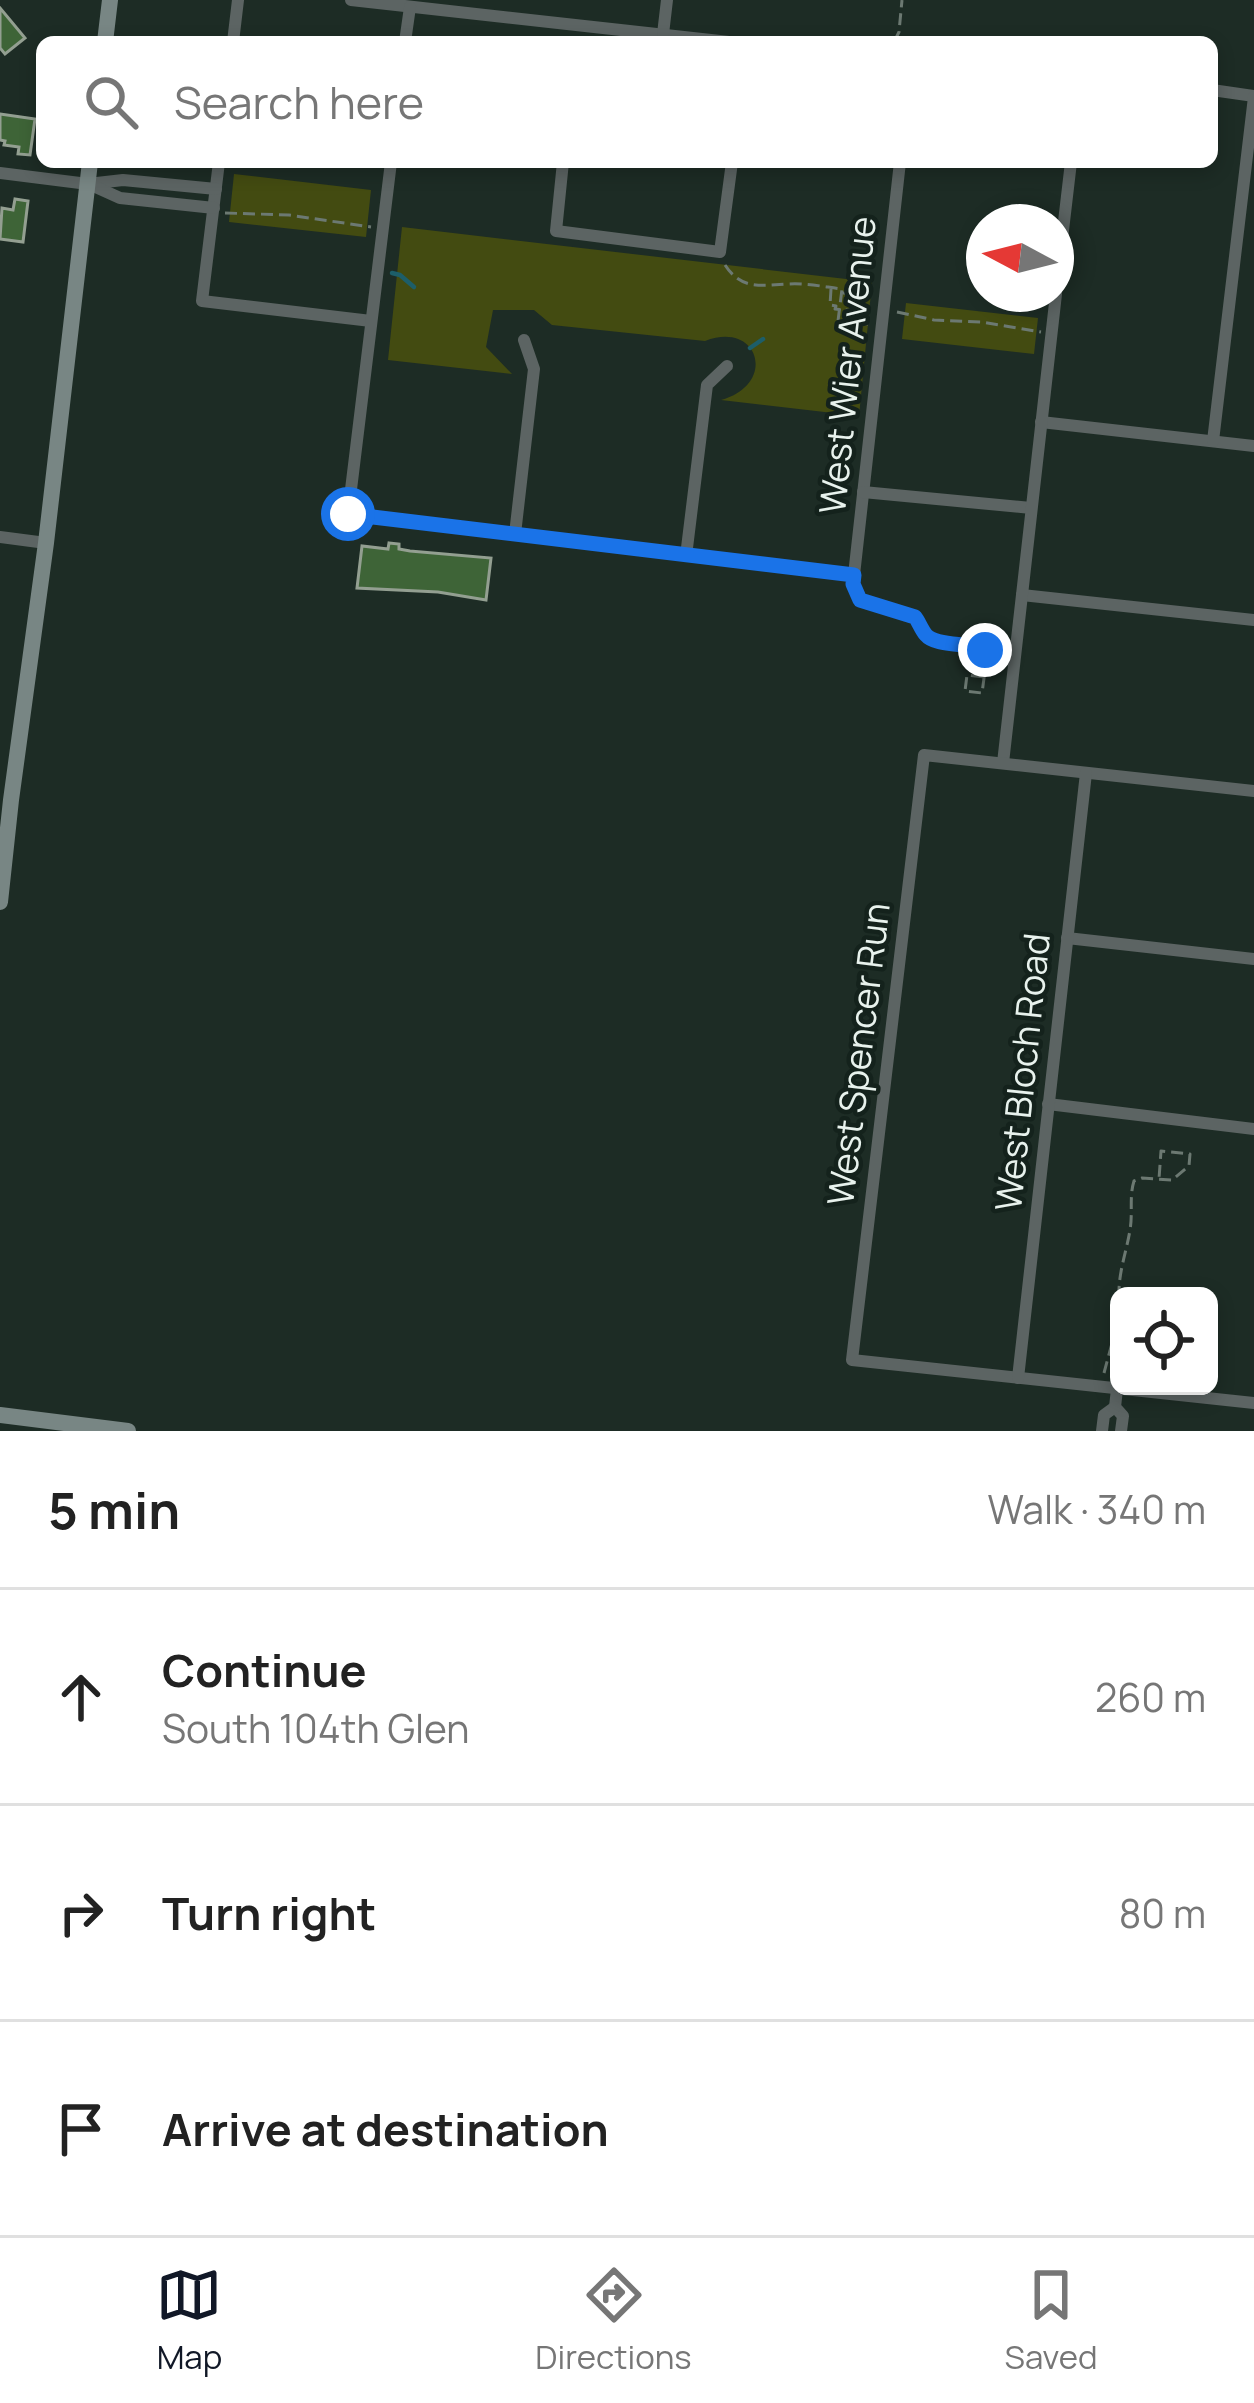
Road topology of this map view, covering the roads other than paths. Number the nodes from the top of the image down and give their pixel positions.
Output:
1 (110, 0) edge
2 (238, 0) edge
3 (351, 0) edge
4 (667, 0) edge
5 (410, 7) junction
6 (576, 25) junction
7 (663, 34) junction
8 (106, 36) edge
9 (234, 36) edge
10 (406, 36) edge
11 (575, 36) edge
12 (680, 36) edge
13 (1218, 91) edge
14 (1254, 96) edge
15 (90, 168) edge
16 (218, 168) edge
17 (390, 168) edge
18 (561, 168) edge
19 (731, 168) edge
20 (899, 168) edge
21 (1070, 168) edge
22 (0, 173) edge
23 (88, 184) junction
24 (216, 189) junction
25 (1066, 204) edge
26 (214, 208) junction
27 (1054, 312) edge
28 (371, 321) junction
29 (524, 340) dead end
30 (727, 366) dead end
31 (1041, 422) junction
32 (1213, 441) junction
33 (1254, 446) edge
34 (863, 492) junction
35 (1031, 508) junction
36 (515, 534) junction
37 (0, 538) edge
38 (46, 543) junction
39 (686, 556) junction
40 (1022, 595) junction
41 (1254, 620) edge
42 (1003, 763) junction
43 (1086, 772) junction
44 (1254, 791) edge
45 (4, 799) edge
46 (0, 902) edge
47 (1067, 938) junction
48 (1254, 959) edge
49 (1048, 1104) junction
50 (1254, 1129) edge
51 (1018, 1378) junction
52 (1110, 1388) edge
53 (1116, 1395) edge
54 (1176, 1395) edge
55 (1254, 1403) edge
56 (1115, 1407) junction
57 (0, 1415) edge
58 (128, 1431) edge
59 (1102, 1431) edge
60 (1121, 1431) edge

1 - 8 main road
2 - 9 street
3 - 5 street
4 - 7 street
5 - 6 street
5 - 10 street
6 - 7 street
6 - 11 street
7 - 12 street
13 - 14 street
14 - 32 street
15 - 23 main road
16 - 24 street
17 - 28 street
18 - 19 street
20 - 34 street, West Wier Avenue
21 - 25 street
22 - 23 street
23 - 24 street
23 - 26 street
23 - 38 main road
24 - 26 street
26 - 28 street
27 - 31 street
28 - 36 street
29 - 36 street
30 - 39 street
31 - 32 street
31 - 35 street
32 - 33 street
34 - 35 street
34 - 39 street, West Wier Avenue
35 - 40 street
36 - 39 street
37 - 38 street
38 - 45 main road
40 - 41 street
40 - 42 street
42 - 43 street
42 - 51 street, West Spencer Run
43 - 44 street
43 - 47 street, West Bloch Road
45 - 46 main road
47 - 48 street
47 - 49 street, West Bloch Road
49 - 50 street
49 - 51 street, West Bloch Road
51 - 52 street
53 - 56 street
54 - 55 street
56 - 59 street
56 - 60 street
57 - 58 main road

